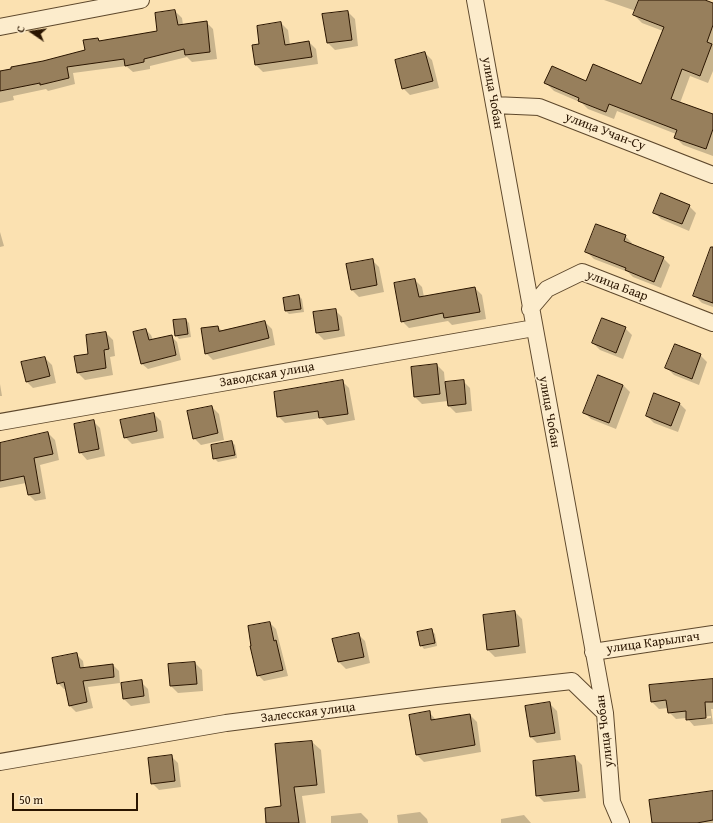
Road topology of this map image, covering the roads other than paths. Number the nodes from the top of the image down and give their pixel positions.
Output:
1 (141, 0) edge
2 (476, 0) edge
3 (0, 27) edge
4 (494, 104) junction
5 (713, 175) edge
6 (530, 310) junction
7 (713, 323) edge
8 (534, 328) junction
9 (0, 422) edge
10 (713, 634) edge
11 (593, 652) junction
12 (605, 713) junction
13 (0, 762) edge
14 (621, 823) edge

1 - 3 street
2 - 4 street, улица Чобан
4 - 5 street, улица Учан-Су
4 - 6 street, улица Чобан
6 - 7 street, улица Баар
6 - 8 street, улица Чобан
8 - 9 street, Заводская улица
8 - 11 street, улица Чобан
10 - 11 street, улица Карылгач
11 - 12 street, улица Чобан
12 - 13 street, Залесская улица
12 - 14 street, улица Чобан

